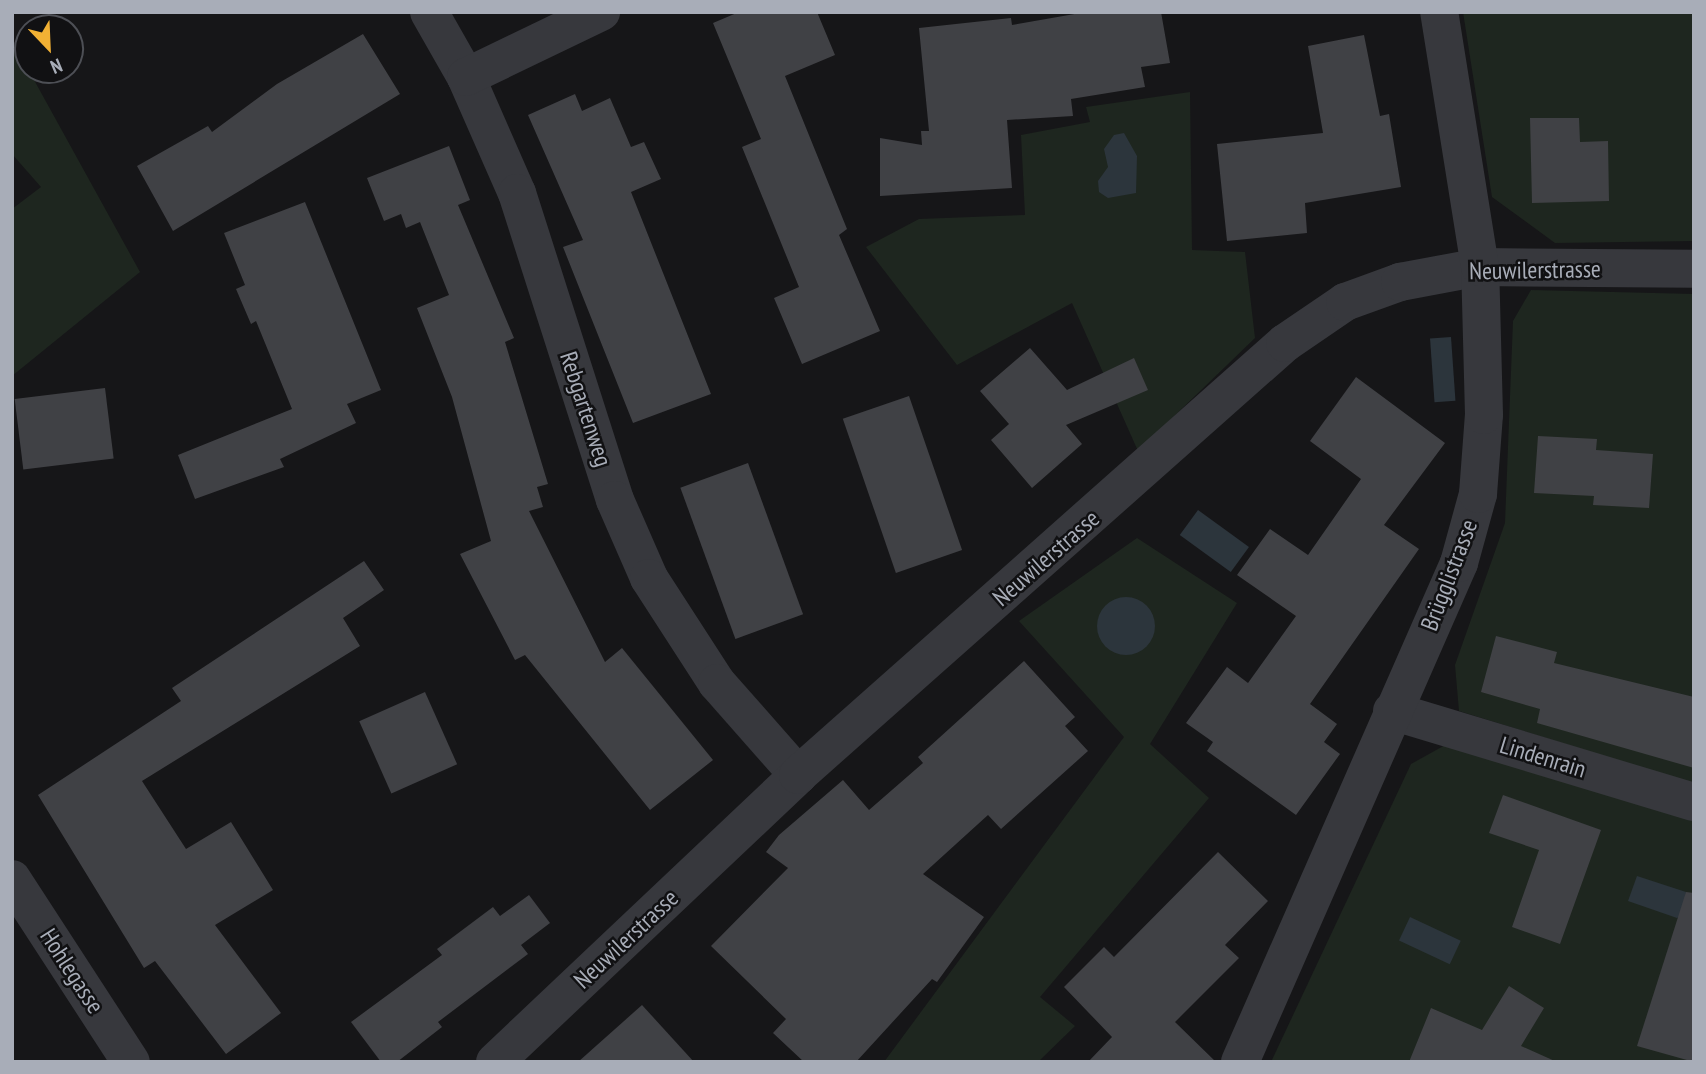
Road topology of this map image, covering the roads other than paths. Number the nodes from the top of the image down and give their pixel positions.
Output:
1 (429, 12) edge
2 (601, 12) edge
3 (1439, 12) edge
4 (466, 78) junction
5 (1480, 267) junction
6 (1694, 269) edge
7 (1392, 711) junction
8 (798, 775) junction
9 (1694, 802) edge
10 (12, 879) edge
11 (131, 1062) edge
12 (495, 1062) edge
13 (1240, 1062) edge

1 - 4 street, Rebgartenweg
2 - 4 street
3 - 5 street, Brügglistrasse
4 - 8 street, Rebgartenweg
5 - 6 street, Neuwilerstrasse
5 - 7 street, Brügglistrasse
5 - 8 street, Neuwilerstrasse
7 - 9 street, Lindenrain
7 - 13 street, Brügglistrasse
8 - 12 street, Neuwilerstrasse
10 - 11 street, Hohlegasse

